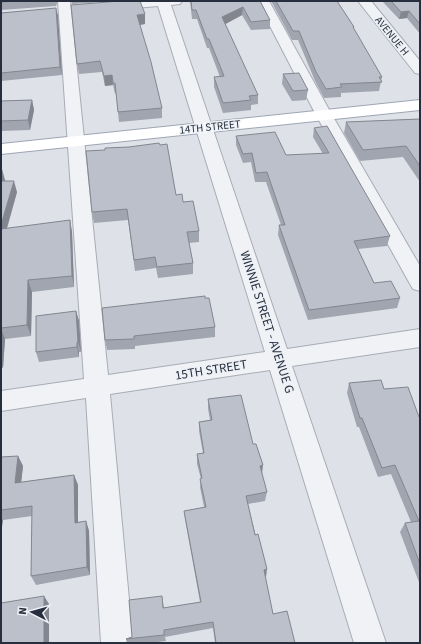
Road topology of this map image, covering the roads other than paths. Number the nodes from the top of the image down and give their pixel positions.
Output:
1 (167, 1) edge
2 (263, 1) edge
3 (364, 1) edge
4 (102, 7) edge
5 (65, 8) edge
6 (420, 70) edge
7 (420, 105) edge
8 (324, 115) junction
9 (204, 128) junction
10 (76, 141) junction
11 (1, 149) edge
12 (420, 284) edge
13 (420, 338) edge
14 (279, 360) junction
15 (97, 387) junction
16 (1, 401) edge
17 (116, 643) edge
18 (370, 643) edge

1 - 4 street
1 - 9 street, WINNIE STREET - AVENUE G
2 - 8 street
3 - 6 street, AVENUE H
5 - 10 street
7 - 8 main road, 14TH STREET
8 - 9 main road, 14TH STREET
8 - 12 street
9 - 10 main road, 14TH STREET
9 - 14 street, WINNIE STREET - AVENUE G
10 - 11 main road, 14TH STREET
10 - 15 street
13 - 14 street, 15TH STREET
14 - 15 street, 15TH STREET
14 - 18 street, WINNIE STREET - AVENUE G
15 - 16 street, 15TH STREET
15 - 17 street

